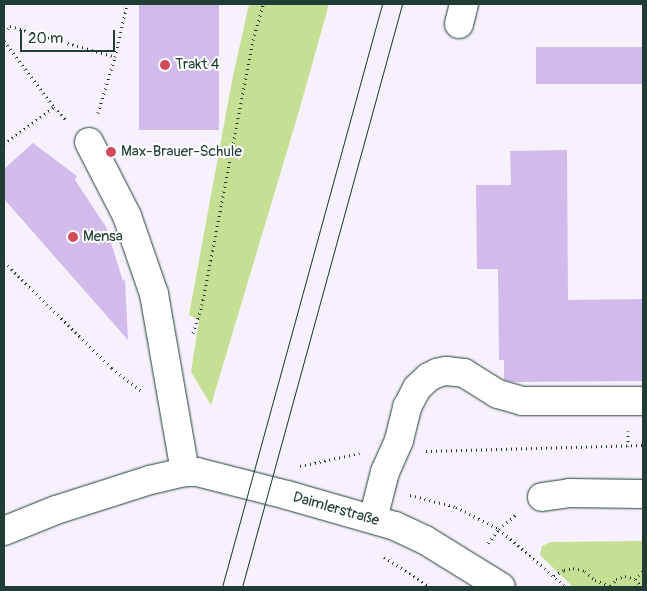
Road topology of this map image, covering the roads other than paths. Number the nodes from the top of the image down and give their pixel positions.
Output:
1 (89, 142) road end
2 (643, 402) edge
3 (185, 472) junction
4 (643, 494) edge
5 (542, 497) road end
6 (373, 519) junction
7 (4, 531) edge
8 (501, 587) edge

1 - 3 street
2 - 6 street
3 - 6 street, Daimlerstraße
3 - 7 street, Daimlerstraße
4 - 5 street
6 - 8 street, Daimlerstraße

